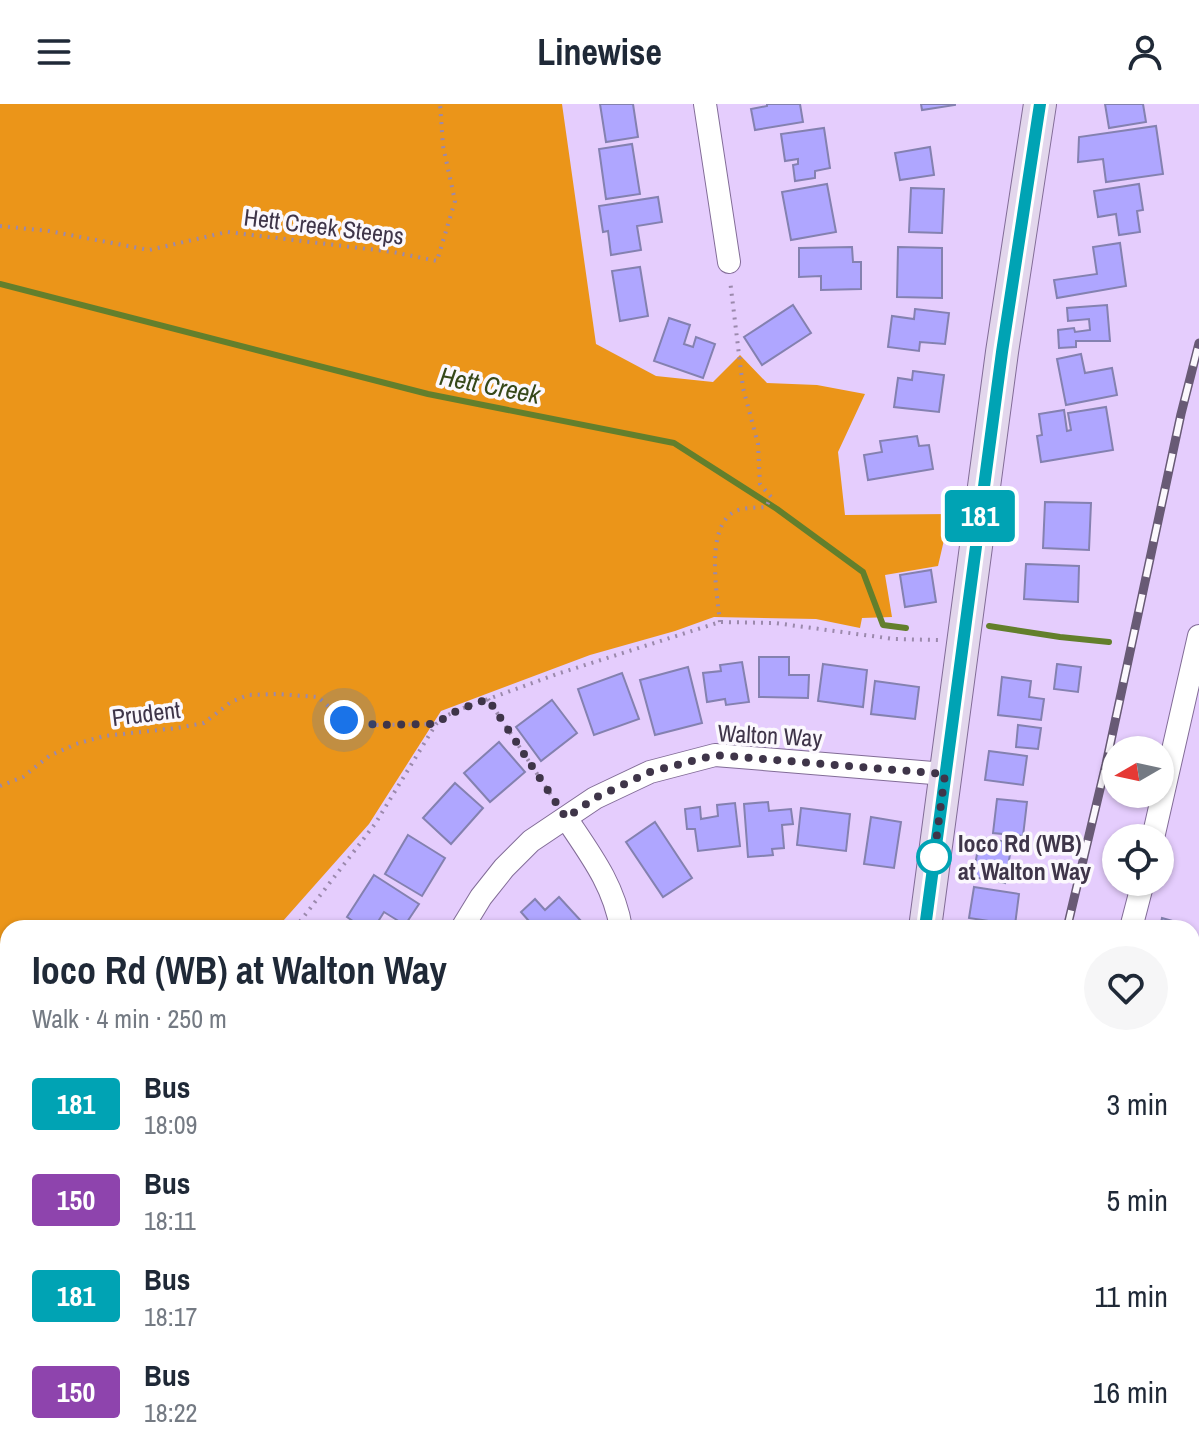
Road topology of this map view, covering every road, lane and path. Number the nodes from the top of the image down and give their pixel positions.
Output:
1 (440, 104) edge
2 (705, 104) edge
3 (1040, 104) edge
4 (0, 226) edge
5 (729, 262) joint
6 (720, 622) junction
7 (1199, 636) edge
8 (962, 644) junction
9 (488, 699) junction
10 (436, 724) junction
11 (945, 774) junction
12 (0, 786) edge
13 (566, 818) junction
14 (1156, 824) edge
15 (1139, 896) edge
16 (301, 920) edge
17 (467, 920) edge
18 (619, 920) edge
19 (926, 920) edge
20 (1133, 920) edge

1 - 4 path, Hett Creek Steeps
2 - 5 street
3 - 8 main road
5 - 6 path
6 - 8 path
6 - 9 path
7 - 14 street
8 - 11 main road
9 - 10 path
9 - 13 path
10 - 12 path, Prudent
10 - 16 path
11 - 13 street, Walton Way
11 - 19 main road
13 - 17 street, Walton Way
13 - 18 street
15 - 20 street

